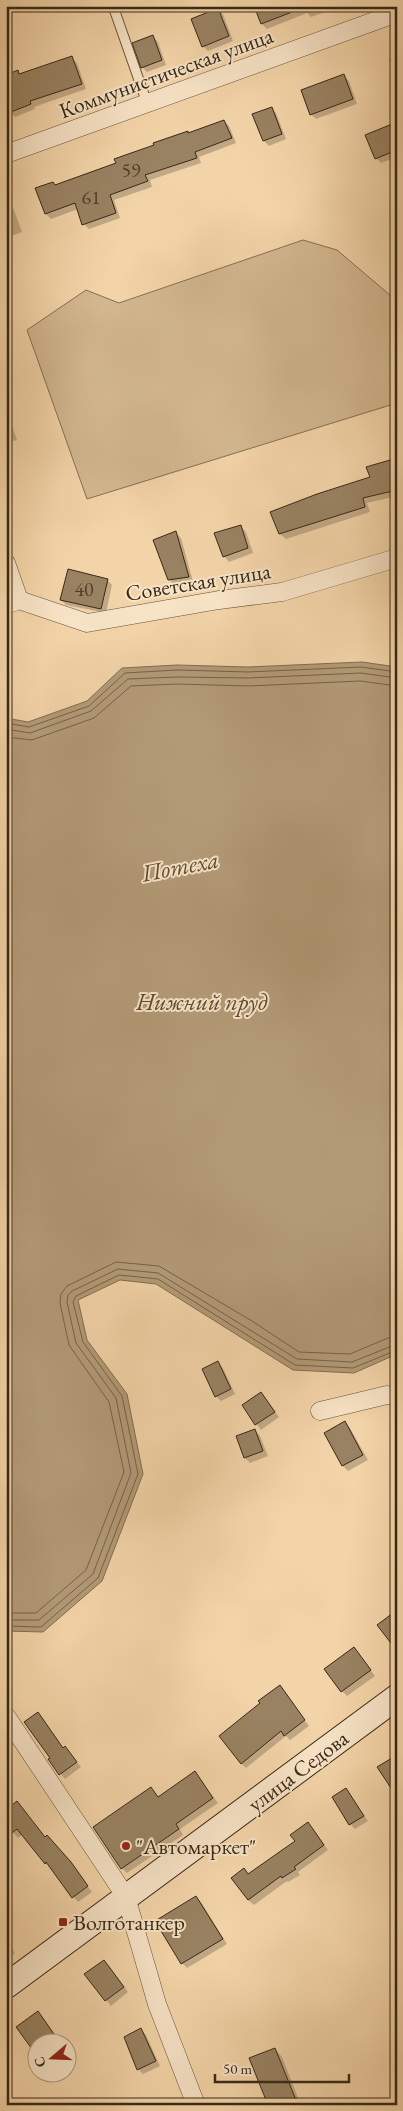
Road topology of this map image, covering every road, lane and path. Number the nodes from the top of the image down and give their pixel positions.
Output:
1 (113, 6) edge
2 (376, 13) edge
3 (397, 13) edge
4 (147, 103) junction
5 (6, 154) edge
6 (397, 558) edge
7 (6, 562) edge
8 (13, 602) edge
9 (397, 1397) edge
10 (320, 1411) dead end
11 (397, 1698) edge
12 (6, 1716) edge
13 (126, 1897) junction
14 (6, 1986) edge
15 (196, 2105) edge

1 - 4 lane
2 - 3 street, Коммунистическая улица
2 - 4 street, Коммунистическая улица
4 - 5 street, Коммунистическая улица
6 - 8 street, Советская улица
7 - 8 street
9 - 10 street
11 - 13 main road, улица Седова
12 - 13 street
13 - 14 main road, улица Седова
13 - 15 street

